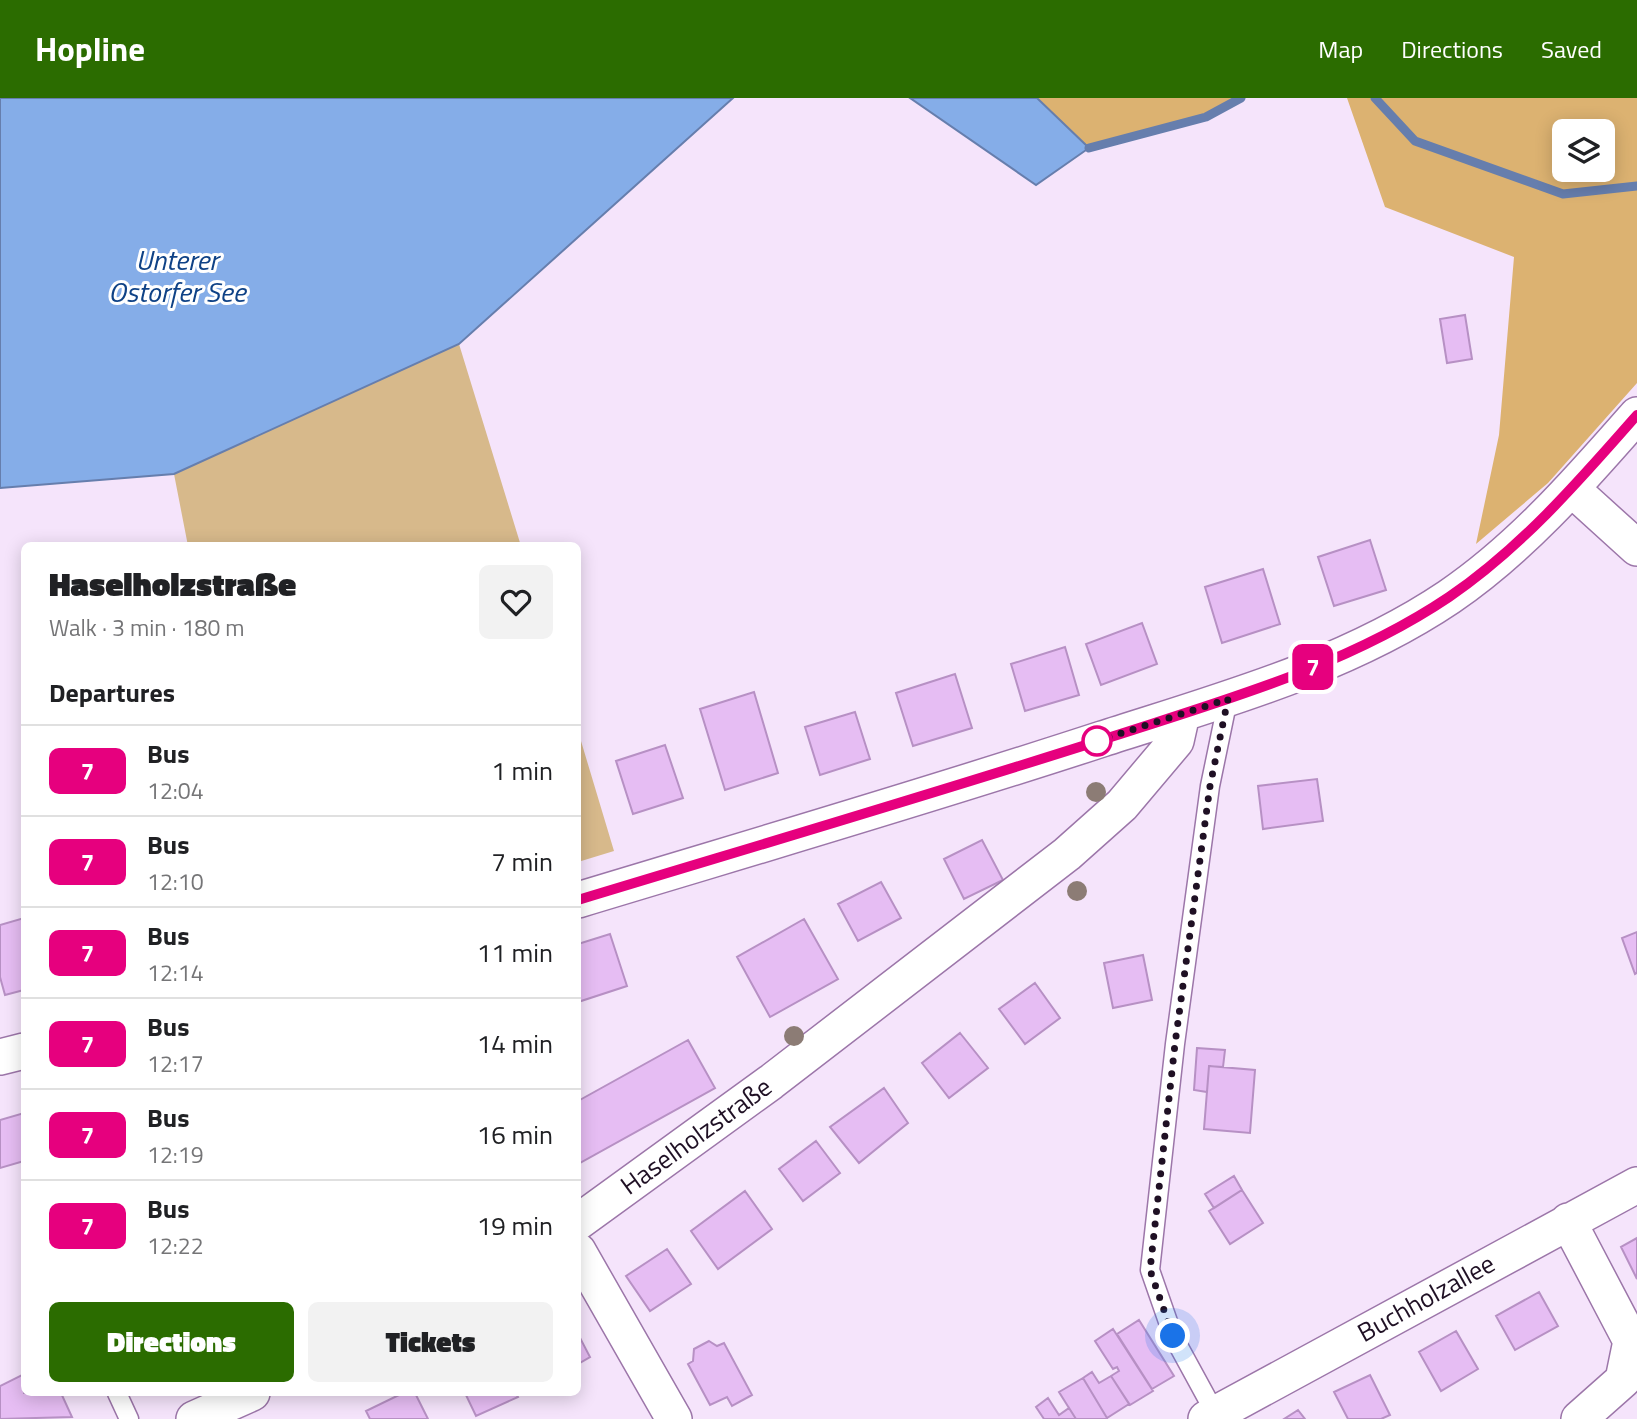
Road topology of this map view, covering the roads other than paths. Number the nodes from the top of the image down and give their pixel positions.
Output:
1 (1637, 415) edge
2 (1572, 488) junction
3 (1637, 548) edge
4 (1228, 699) junction
5 (1182, 714) junction
6 (581, 899) edge
7 (21, 1052) edge
8 (0, 1057) edge
9 (1637, 1185) edge
10 (581, 1220) edge
11 (1568, 1221) junction
12 (581, 1256) edge
13 (118, 1396) edge
14 (245, 1396) edge
15 (1211, 1416) edge
16 (129, 1419) edge
17 (194, 1419) edge
18 (674, 1419) edge
19 (1579, 1419) edge

1 - 2 street
2 - 3 street
2 - 4 street
4 - 5 street
4 - 15 lane, Buchholzallee
5 - 6 street
5 - 10 street, Haselholzstraße
7 - 8 street
9 - 11 street, Buchholzallee
11 - 15 street, Buchholzallee
11 - 19 street
12 - 18 street
13 - 16 lane
14 - 17 street

